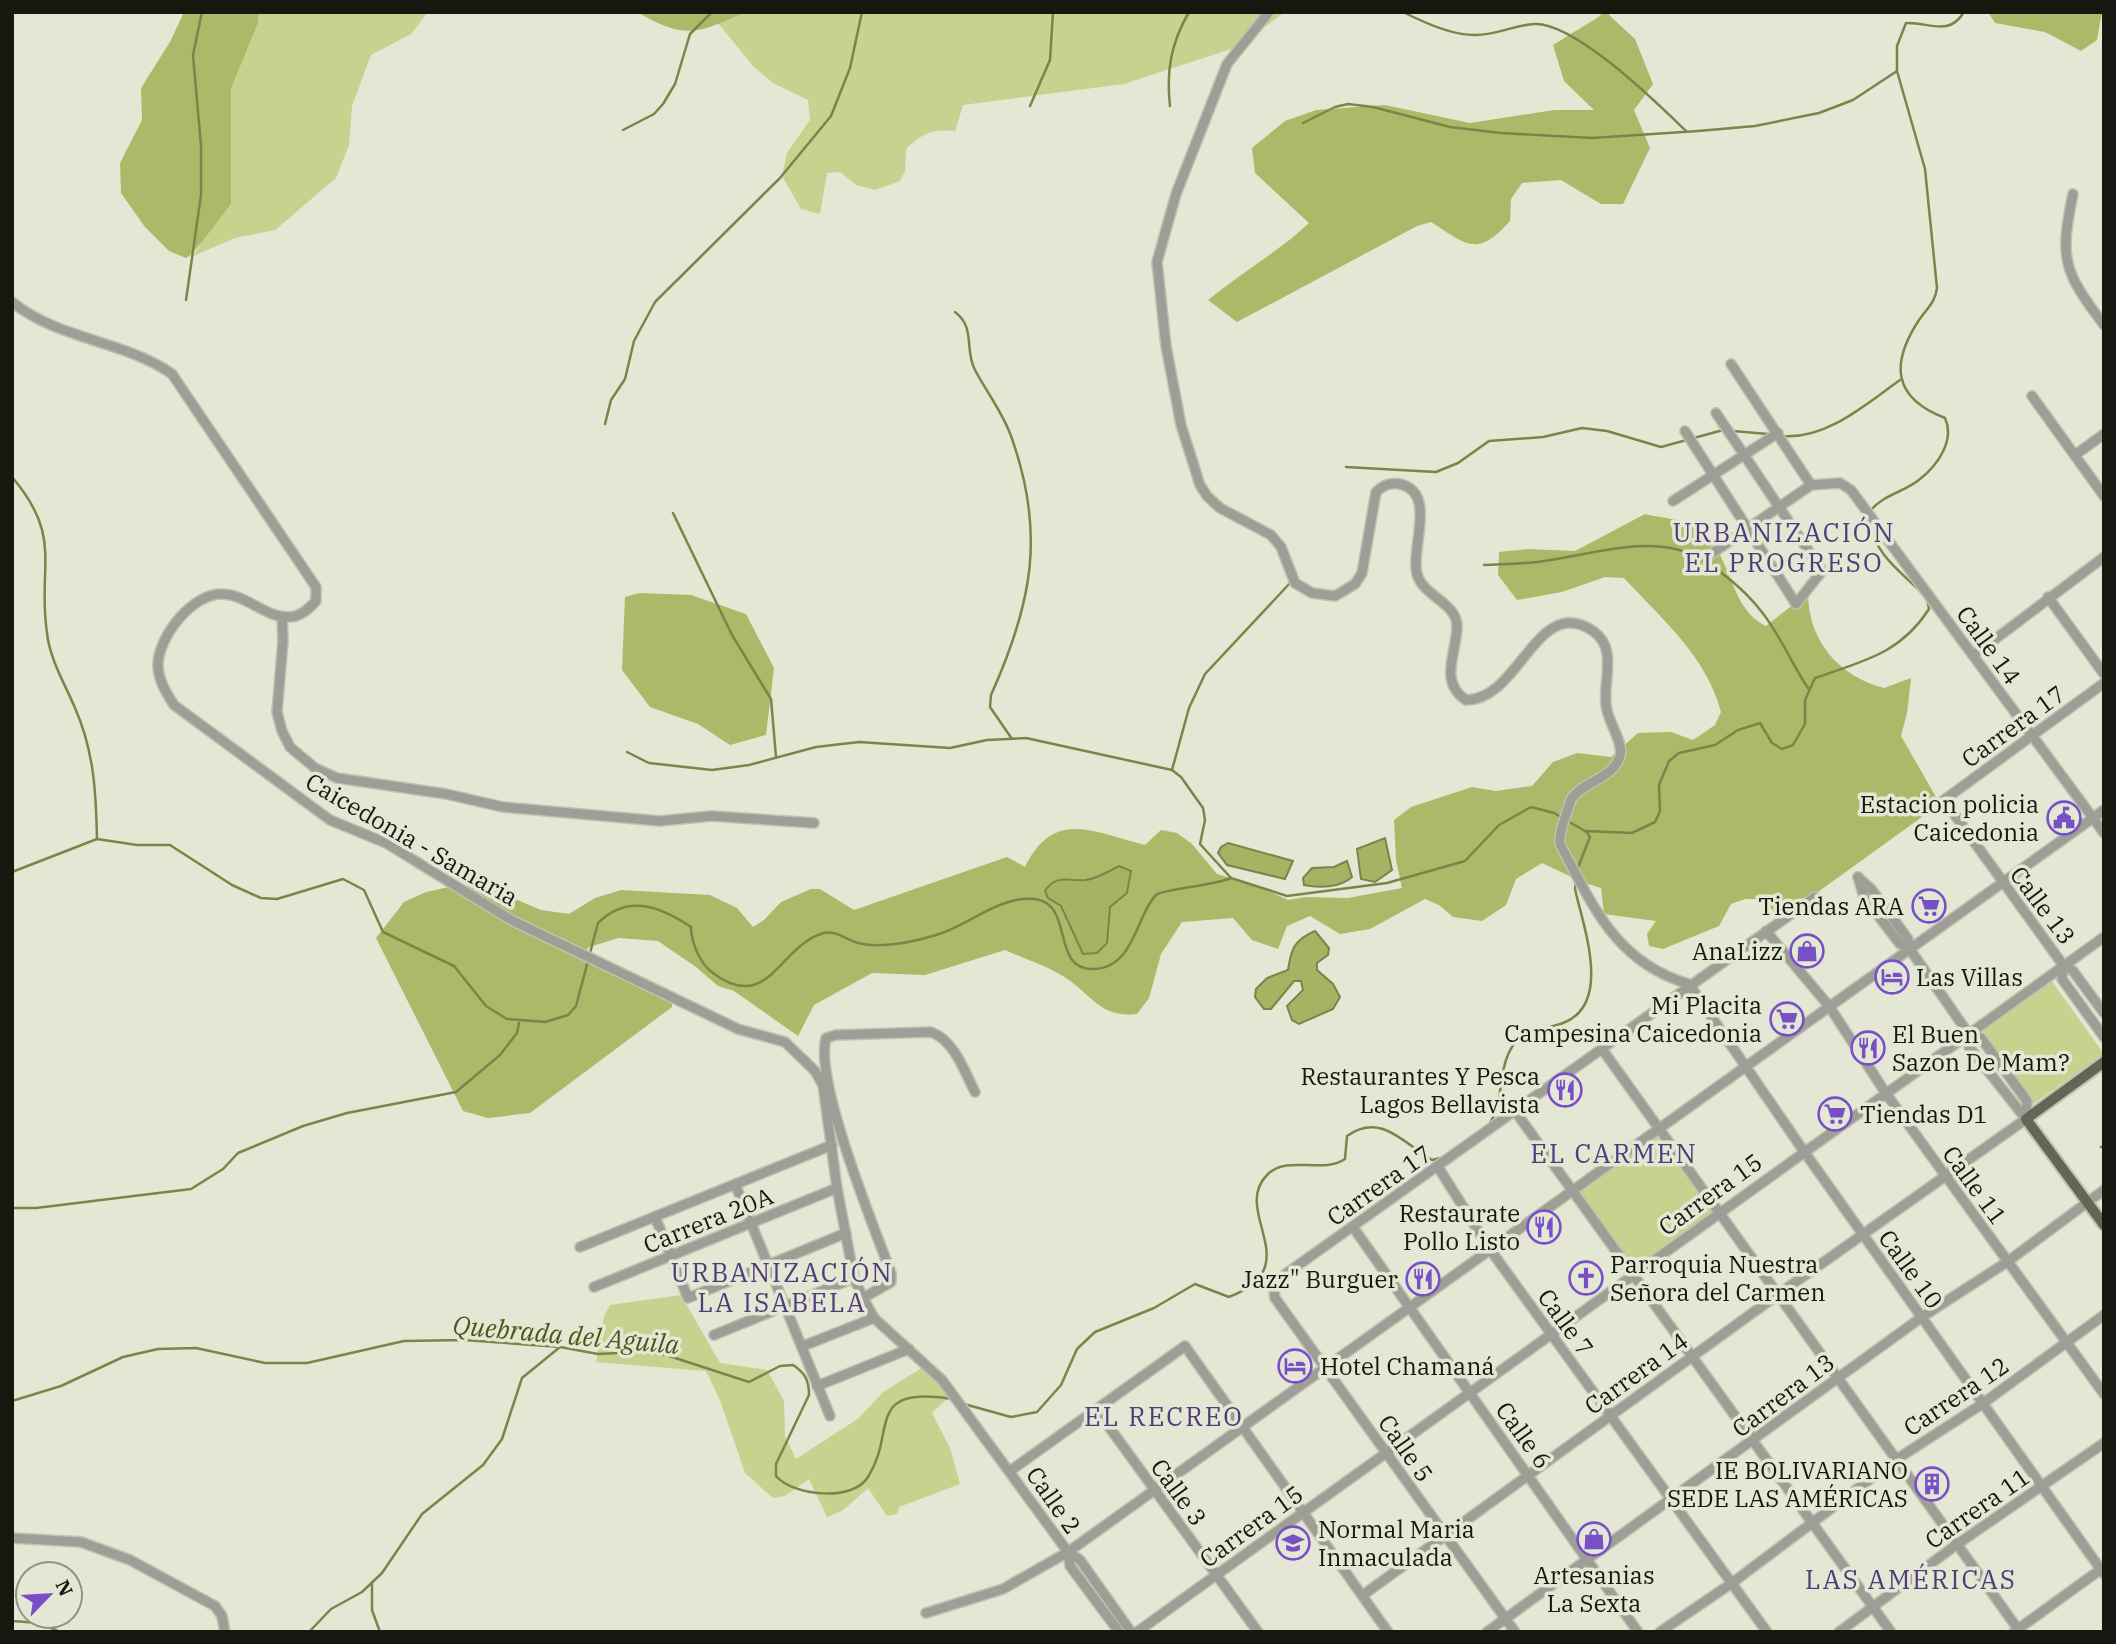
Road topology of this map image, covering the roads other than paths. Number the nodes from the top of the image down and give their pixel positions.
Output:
1 (1269, 12) edge
2 (2073, 194) dead end
3 (12, 302) edge
4 (2104, 326) edge
5 (1731, 364) dead end
6 (2032, 396) dead end
7 (1716, 413) dead end
8 (1685, 431) dead end
9 (1778, 433) junction
10 (2104, 434) edge
11 (1743, 455) junction
12 (2075, 455) junction
13 (1712, 476) junction
14 (1811, 485) junction
15 (2104, 496) edge
16 (1673, 501) dead end
17 (1777, 508) junction
18 (1747, 528) junction
19 (1711, 554) dead end
20 (2104, 557) edge
21 (2048, 597) junction
22 (282, 617) junction
23 (1974, 655) junction
24 (2104, 674) edge
25 (2104, 682) edge
26 (2032, 737) junction
27 (1944, 800) joint
28 (2104, 810) edge
29 (2094, 817) junction
30 (814, 823) dead end
31 (2104, 833) edge
32 (2001, 882) junction
33 (1815, 897) dead end
34 (1766, 930) junction
35 (2104, 937) edge
36 (1909, 948) junction
37 (2063, 965) junction
38 (1689, 984) junction
39 (1829, 1006) junction
40 (2104, 1013) edge
41 (1968, 1033) junction
42 (2104, 1037) edge
43 (1602, 1049) junction
44 (2104, 1062) edge
45 (1745, 1064) junction
46 (975, 1092) dead end
47 (1887, 1095) junction
48 (1515, 1111) junction
49 (2026, 1119) junction
50 (1657, 1128) junction
51 (832, 1145) junction
52 (1803, 1150) junction
53 (1438, 1167) junction
54 (1945, 1177) junction
55 (735, 1184) junction
56 (837, 1188) junction
57 (1573, 1189) junction
58 (2104, 1190) edge
59 (2088, 1203) junction
60 (1718, 1212) junction
61 (655, 1217) junction
62 (751, 1223) junction
63 (2104, 1225) edge
64 (1353, 1227) junction
65 (846, 1233) junction
66 (1863, 1236) junction
67 (580, 1247) dead end
68 (1489, 1248) junction
69 (671, 1256) junction
70 (2007, 1262) junction
71 (768, 1265) junction
72 (1634, 1273) junction
73 (854, 1278) junction
74 (1273, 1283) joint
75 (594, 1287) dead end
76 (1780, 1293) junction
77 (863, 1298) junction
78 (1408, 1305) junction
79 (786, 1306) junction
80 (2104, 1315) edge
81 (1922, 1317) junction
82 (874, 1318) junction
83 (1550, 1334) junction
84 (714, 1335) dead end
85 (2067, 1341) junction
86 (803, 1346) junction
87 (909, 1349) junction
88 (1693, 1358) junction
89 (1324, 1368) junction
90 (1838, 1377) junction
91 (817, 1386) junction
92 (1470, 1392) junction
93 (2104, 1395) edge
94 (1982, 1404) junction
95 (1096, 1409) junction
96 (830, 1416) dead end
97 (1611, 1416) junction
98 (1242, 1425) junction
99 (1753, 1442) junction
100 (2104, 1443) edge
101 (1386, 1452) junction
102 (1897, 1459) junction
103 (1010, 1471) junction
104 (1530, 1475) junction
105 (2041, 1486) junction
106 (1152, 1489) junction
107 (1672, 1500) junction
108 (1303, 1512) junction
109 (1813, 1523) junction
110 (1445, 1537) junction
111 (12, 1538) edge
112 (1956, 1545) junction
113 (1068, 1552) junction
114 (1588, 1560) junction
115 (2103, 1571) edge
116 (1217, 1575) junction
117 (1732, 1583) junction
118 (1363, 1595) junction
119 (1873, 1607) junction
120 (926, 1614) dead end
121 (1506, 1618) junction
122 (2017, 1631) edge
123 (225, 1632) edge
124 (1119, 1632) edge
125 (1131, 1632) edge
126 (1137, 1632) edge
127 (1258, 1632) edge
128 (1388, 1632) edge
129 (1487, 1632) edge
130 (1515, 1632) edge
131 (1638, 1632) edge
132 (1660, 1632) edge
133 (1767, 1632) edge
134 (1839, 1632) edge
135 (1891, 1632) edge

1 - 38 street
2 - 4 street
3 - 22 street
5 - 9 street
6 - 12 street
7 - 11 street
8 - 13 street
9 - 11 street
9 - 14 street
10 - 12 street
11 - 13 street
11 - 17 street
12 - 15 street
13 - 16 street
13 - 18 street
14 - 17 street
14 - 23 street, Calle 14
17 - 18 street
17 - 18 street
18 - 19 street
20 - 21 street
21 - 23 street
21 - 24 street
22 - 30 street
22 - 51 street, Caicedonia - Samaria
23 - 26 street, Calle 14
25 - 26 street, Carrera 17
26 - 27 street, Carrera 17
26 - 29 street, Calle 14
27 - 32 street, Calle 13
28 - 29 street
29 - 31 street, Calle 14
29 - 32 street
32 - 36 street
32 - 37 street, Calle 13
33 - 34 street, Carrera 17
34 - 38 street, Carrera 17
34 - 39 street, Calle 11
35 - 37 street, Carrera 15
36 - 36 street
36 - 39 street
36 - 41 street
37 - 40 street, Calle 13
37 - 41 street, Carrera 15
37 - 42 street, Calle 13
38 - 43 street, Carrera 17
38 - 45 street, Calle 10
39 - 45 street
39 - 47 street, Calle 11
41 - 47 street, Carrera 15
41 - 49 street
41 - 49 street
43 - 48 street, Carrera 17
43 - 50 street
44 - 49 main road, Carrera 14
45 - 50 street
45 - 52 street, Calle 10
46 - 77 street
47 - 52 street, Carrera 15
47 - 54 street, Calle 11
48 - 53 street, Carrera 17
48 - 57 street
49 - 54 street, Carrera 14
49 - 59 main road
50 - 57 street
50 - 60 street
51 - 55 street
51 - 56 street, Caicedonia - Samaria
52 - 60 street, Carrera 15
52 - 66 street, Calle 10
53 - 64 street, Carrera 17
53 - 68 street, Calle 7
54 - 66 street, Carrera 14
54 - 70 street, Calle 11
55 - 61 street
55 - 62 street
56 - 62 street, Carrera 20A
56 - 65 street, Caicedonia - Samaria
57 - 68 street
57 - 72 street
58 - 59 street, Carrera 13
59 - 63 main road
59 - 70 street, Carrera 13
60 - 72 street, Carrera 15
60 - 76 street
61 - 67 street
61 - 69 street
62 - 69 street, Carrera 20A
62 - 71 street
64 - 74 street, Carrera 17
64 - 78 street, Calle 6
65 - 71 street
65 - 73 street, Caicedonia - Samaria
66 - 76 street, Carrera 14
66 - 81 street, Calle 10
68 - 78 street
68 - 83 street, Calle 7
69 - 71 street
69 - 75 street, Carrera 20A
70 - 81 street, Carrera 13
70 - 85 street, Calle 11
71 - 79 street
72 - 83 street, Carrera 15
72 - 88 street
73 - 77 street, Caicedonia - Samaria
73 - 79 street
74 - 89 street, Calle 5
76 - 88 street, Carrera 14
76 - 90 street
77 - 82 street, Caicedonia - Samaria
78 - 89 street
78 - 92 street, Calle 6
79 - 84 street
79 - 86 street
80 - 85 street, Carrera 12
81 - 90 street, Carrera 13
81 - 94 street, Calle 10
82 - 86 street
82 - 87 street, Caicedonia - Samaria
83 - 92 street, Carrera 15
83 - 97 street, Calle 7
85 - 93 street, Calle 11
85 - 94 street, Carrera 12
86 - 91 street
87 - 91 street
87 - 103 street, Caicedonia - Samaria
88 - 97 street, Carrera 14
88 - 99 street
89 - 98 street
89 - 101 street, Calle 5
90 - 99 street, Carrera 13
90 - 102 street
91 - 96 street
92 - 101 street, Carrera 15
92 - 104 street, Calle 6
94 - 102 street, Carrera 12
94 - 105 street, Calle 10
95 - 98 street
95 - 103 street
95 - 106 street, Calle 3
97 - 104 street, Carrera 14
97 - 107 street, Calle 7
98 - 106 street
98 - 108 street
99 - 107 street, Carrera 13
99 - 109 street
100 - 105 street, Carrera 11
101 - 108 street, Carrera 15
101 - 110 street, Calle 5
102 - 109 street, Carrera 12
102 - 112 street
103 - 113 street, Calle 2
104 - 110 street, Carrera 14
104 - 114 street, Calle 6
105 - 112 street, Carrera 11
105 - 115 street, Calle 10
106 - 113 street
106 - 116 street, Calle 3
107 - 114 street, Carrera 13
107 - 117 street, Calle 7
108 - 116 street, Carrera 15
108 - 118 street
109 - 117 street, Carrera 12
109 - 119 street
110 - 118 street, Carrera 14
110 - 121 street, Calle 5
111 - 123 street
112 - 119 street, Carrera 11
112 - 122 street
113 - 120 street
113 - 124 street, Calle 2
113 - 125 street, Calle 2
114 - 121 street, Carrera 13
114 - 131 street, Calle 6
115 - 122 street
116 - 126 street, Carrera 15
116 - 127 street, Calle 3
117 - 132 street, Carrera 12
117 - 133 street, Calle 7
118 - 128 street
119 - 134 street, Carrera 11
119 - 135 street
121 - 129 street, Carrera 13
121 - 130 street, Calle 5

